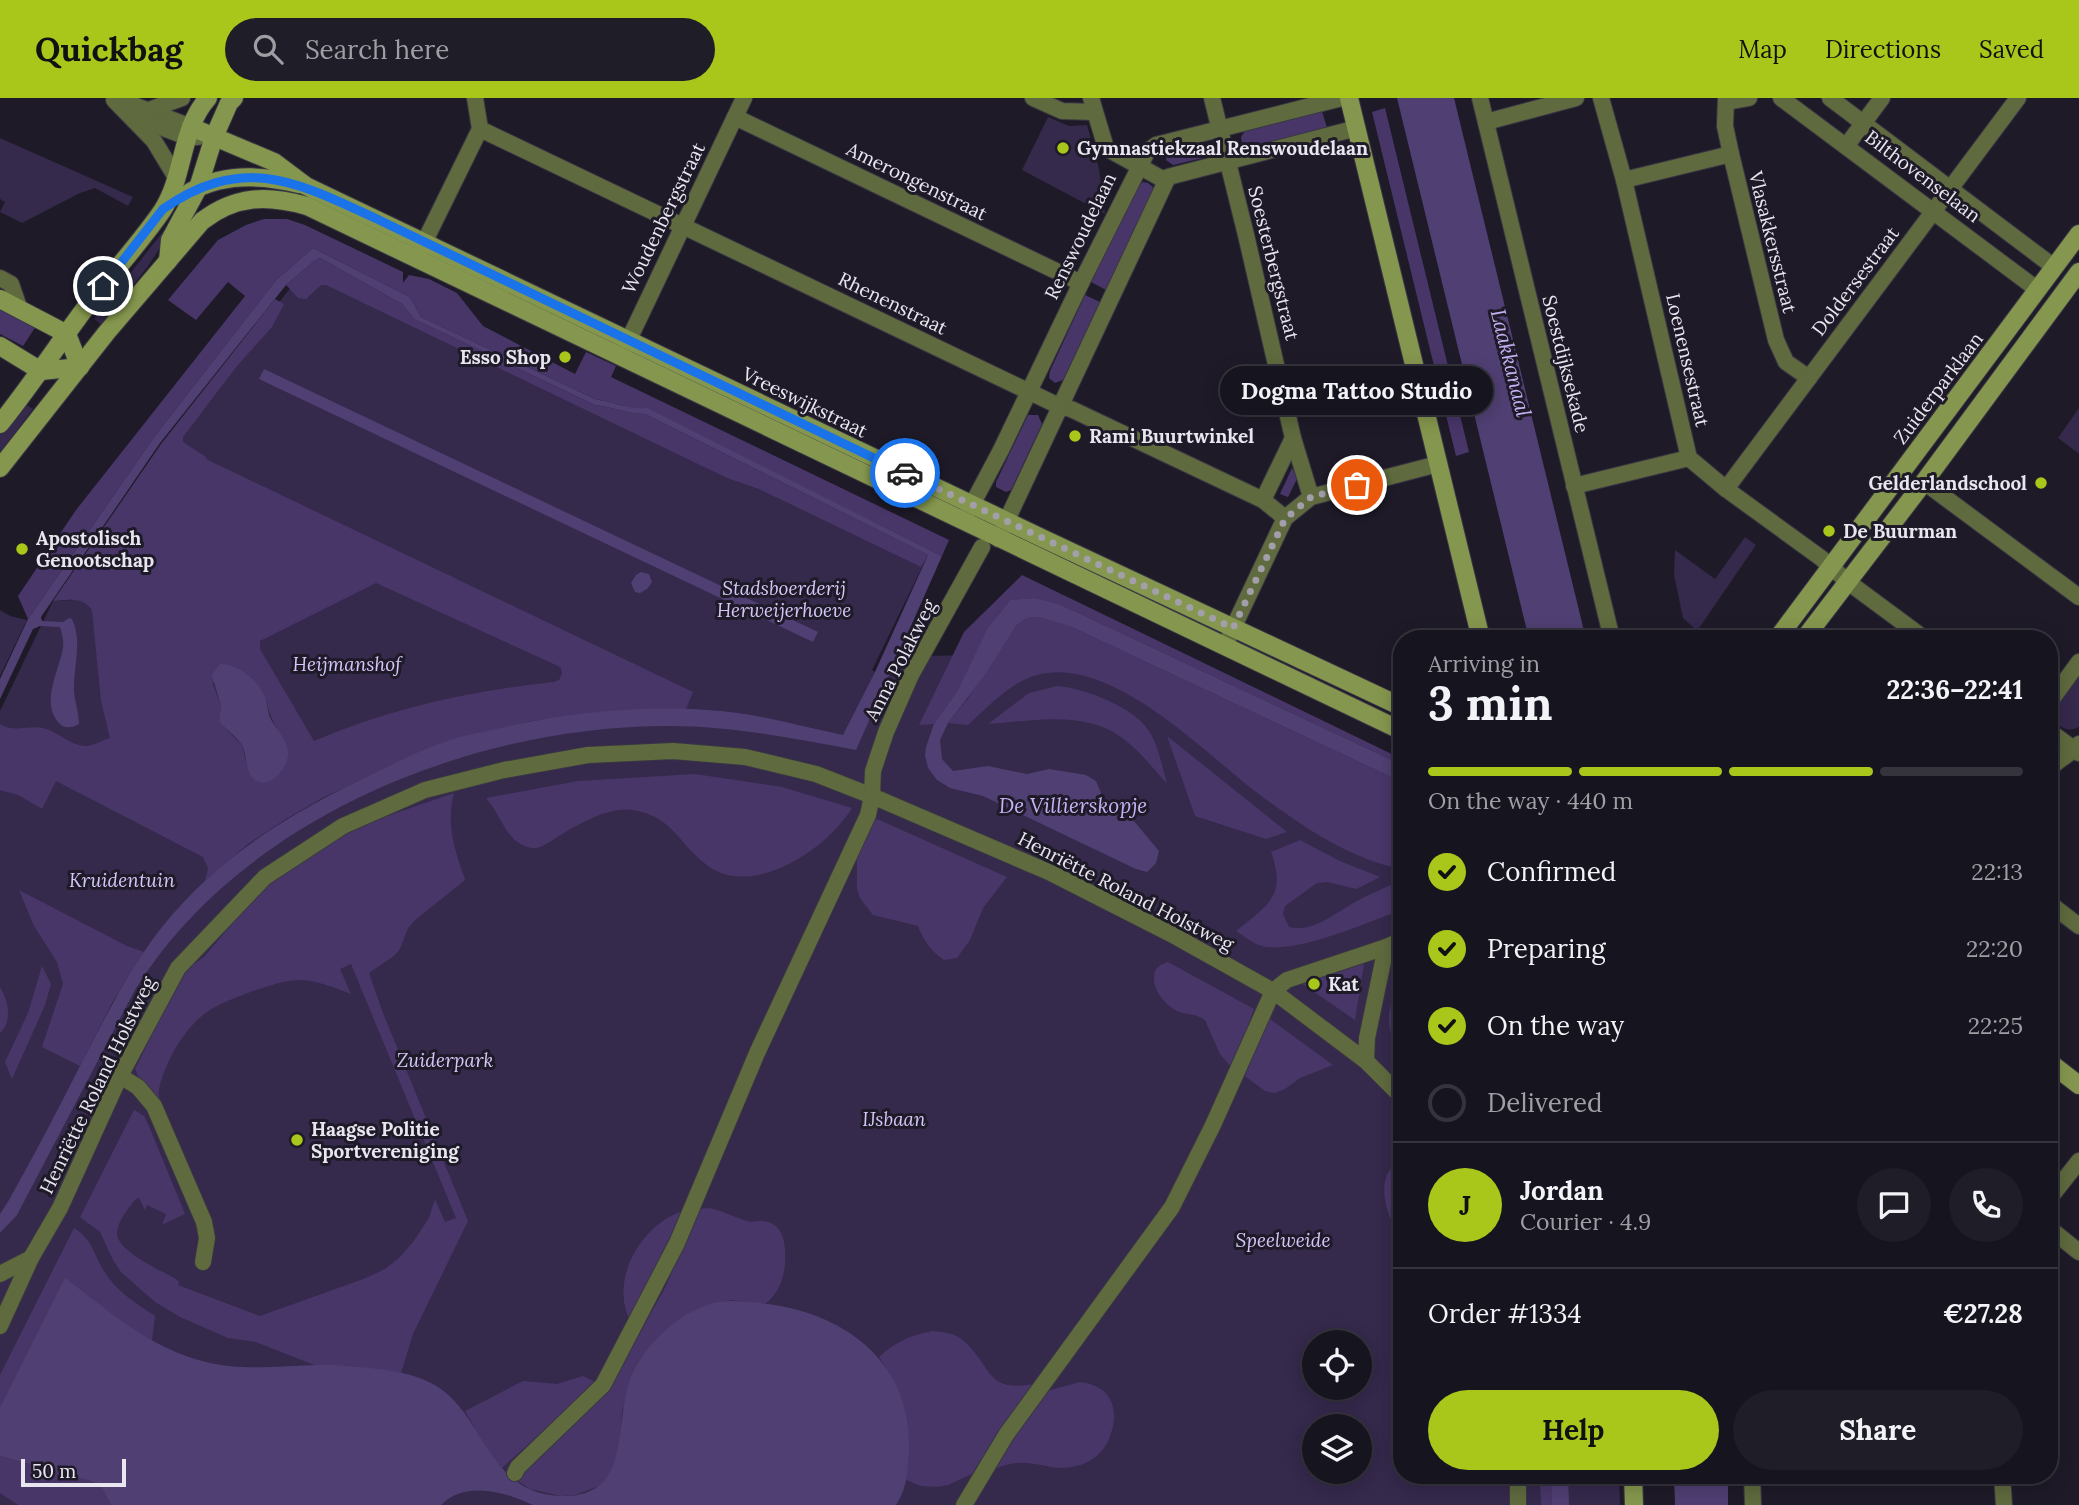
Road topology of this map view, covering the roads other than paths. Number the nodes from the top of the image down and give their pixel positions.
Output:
1 (181, 98) edge
2 (208, 98) edge
3 (234, 98) edge
4 (475, 98) edge
5 (744, 98) edge
6 (1033, 98) edge
7 (1212, 98) edge
8 (1342, 98) edge
9 (1349, 98) edge
10 (1480, 98) edge
11 (1576, 98) edge
12 (1601, 98) edge
13 (1749, 98) edge
14 (1781, 98) edge
15 (1830, 98) edge
16 (1882, 98) edge
17 (2018, 98) edge
18 (111, 99) edge
19 (1726, 100) edge
20 (1093, 105) edge
21 (149, 110) junction
22 (130, 115) junction
23 (735, 117) junction
24 (1486, 122) junction
25 (1863, 123) junction
26 (1218, 128) junction
27 (1357, 128) junction
28 (480, 129) junction
29 (189, 132) junction
30 (214, 137) junction
31 (1847, 145) junction
32 (1731, 154) junction
33 (1227, 161) junction
34 (1137, 167) junction
35 (177, 179) junction
36 (1623, 180) junction
37 (1166, 181) junction
38 (306, 186) junction
39 (1951, 188) junction
40 (195, 190) junction
41 (226, 205) junction
42 (163, 209) junction
43 (1934, 211) junction
44 (682, 226) junction
45 (2079, 234) edge
46 (425, 241) junction
47 (416, 259) junction
48 (168, 261) junction
49 (2054, 267) junction
50 (2079, 272) edge
51 (0, 278) edge
52 (1081, 283) junction
53 (2038, 290) junction
54 (0, 299) edge
55 (20, 310) junction
56 (67, 334) junction
57 (628, 340) junction
58 (0, 346) edge
59 (621, 357) junction
60 (80, 367) junction
61 (41, 371) junction
62 (1809, 378) junction
63 (1029, 392) junction
64 (1061, 407) junction
65 (0, 424) edge
66 (1293, 438) junction
67 (1689, 458) junction
68 (1438, 464) junction
69 (0, 468) edge
70 (1929, 485) junction
71 (1574, 486) junction
72 (1726, 489) junction
73 (1311, 497) junction
74 (1263, 500) junction
75 (972, 504) junction
76 (1285, 519) junction
77 (1007, 521) junction
78 (964, 522) junction
79 (990, 543) junction
80 (1831, 566) junction
81 (1852, 585) junction
82 (2079, 597) edge
83 (1233, 628) junction
84 (1479, 630) edge
85 (1610, 630) edge
86 (1784, 630) edge
87 (1812, 630) edge
88 (1912, 630) edge
89 (1225, 646) junction
90 (2079, 662) edge
91 (2058, 691) edge
92 (1393, 704) edge
93 (1393, 727) edge
94 (2058, 737) edge
95 (2078, 749) edge
96 (2058, 760) edge
97 (872, 796) junction
98 (2058, 910) edge
99 (2079, 926) edge
100 (1393, 944) edge
101 (1386, 947) junction
102 (1273, 991) junction
103 (1366, 1061) junction
104 (2058, 1069) edge
105 (120, 1076) junction
106 (2079, 1085) edge
107 (1393, 1088) edge
108 (2079, 1161) edge
109 (2058, 1188) edge
110 (2058, 1235) edge
111 (2079, 1252) edge
112 (31, 1258) junction
113 (203, 1262) dead end
114 (0, 1274) edge
115 (0, 1326) edge
116 (515, 1473) dead end
117 (1518, 1484) edge
118 (1633, 1484) edge
119 (1752, 1484) edge
120 (2003, 1484) edge
121 (964, 1505) edge
122 (1518, 1505) edge
123 (1634, 1505) edge
124 (1753, 1505) edge
125 (2004, 1505) edge

1 - 21 street
2 - 29 main road
3 - 30 main road
4 - 28 street
5 - 23 street, Woudenbergstraat
6 - 20 street
7 - 26 street, Soesterbergstraat
8 - 26 street, Renswoudelaan
9 - 27 main road
10 - 24 street, Soestdijksekade
11 - 24 street
12 - 36 street, Loenensestraat
13 - 19 street
14 - 31 street, Bilthovenselaan
15 - 25 street, Bilthovenselaan
16 - 25 street
17 - 39 street, Doldersestraat
18 - 21 street, Vreeswijkstraat
18 - 22 street, Vreeswijkstraat
19 - 32 street, Vlasakkersstraat
20 - 34 street
21 - 29 street, Vreeswijkstraat
22 - 29 street, Vreeswijkstraat
22 - 35 street, Vreeswijkstraat
23 - 44 street, Woudenbergstraat
23 - 52 street, Amerongenstraat
24 - 71 street, Soestdijksekade
25 - 31 street
25 - 39 street, Bilthovenselaan
26 - 33 street, Soesterbergstraat
26 - 34 street, Renswoudelaan
27 - 33 street
27 - 68 main road
28 - 44 street, Rhenenstraat
28 - 46 street
29 - 30 main road, Vreeswijkstraat
29 - 35 main road
30 - 38 main road, Vreeswijkstraat
30 - 40 main road
31 - 43 street, Bilthovenselaan
32 - 36 street
32 - 62 street, Vlasakkersstraat
33 - 37 street
33 - 66 street, Soesterbergstraat
34 - 37 street
34 - 52 street, Renswoudelaan
35 - 40 main road, Vreeswijkstraat
35 - 42 main road
36 - 67 street, Loenensestraat
37 - 64 street
38 - 40 main road, Vreeswijkstraat
38 - 46 main road, Vreeswijkstraat
39 - 43 street, Doldersestraat
39 - 49 street, Bilthovenselaan
40 - 41 main road, Vreeswijkstraat
40 - 42 main road, Vreeswijkstraat
40 - 48 main road
41 - 47 main road, Vreeswijkstraat
41 - 48 main road, Vreeswijkstraat
42 - 56 main road
43 - 53 street, Bilthovenselaan
43 - 62 street, Doldersestraat
44 - 57 street, Woudenbergstraat
44 - 63 street, Rhenenstraat
45 - 49 main road, Zuiderparklaan
46 - 47 street
46 - 57 main road, Vreeswijkstraat
47 - 59 main road, Vreeswijkstraat
48 - 60 main road, Vreeswijkstraat
49 - 53 main road, Zuiderparklaan
50 - 70 main road
51 - 55 street
52 - 63 street, Renswoudelaan
53 - 80 main road, Zuiderparklaan
54 - 55 main road
55 - 56 main road
56 - 60 main road
56 - 61 main road
57 - 59 street, Woudenbergstraat
57 - 75 main road, Vreeswijkstraat
58 - 61 main road
59 - 78 main road, Vreeswijkstraat
60 - 61 main road
60 - 69 main road, Vreeswijkstraat
61 - 65 main road
62 - 72 street, Doldersestraat
63 - 64 street, Rhenenstraat
63 - 75 street, Renswoudelaan
64 - 74 street, Rhenenstraat
64 - 77 street
66 - 73 street, Soesterbergstraat
66 - 74 street
67 - 71 street
67 - 72 street
68 - 73 street
68 - 84 main road
70 - 81 main road
70 - 82 street
71 - 85 street, Soestdijksekade
72 - 80 street
73 - 76 street
74 - 76 street, Rhenenstraat
75 - 77 main road, Vreeswijkstraat
75 - 78 street, Renswoudelaan
76 - 83 street
77 - 79 street
77 - 83 main road, Vreeswijkstraat
78 - 79 main road, Vreeswijkstraat
79 - 89 main road, Vreeswijkstraat
79 - 97 street, Anna Polakweg
80 - 81 street
80 - 86 main road, Zuiderparklaan
81 - 87 main road
81 - 88 street
83 - 89 street
83 - 92 main road, Vreeswijkstraat
89 - 93 main road, Vreeswijkstraat
90 - 91 street
94 - 95 street
95 - 96 street
97 - 102 street, Henriëtte Roland Holstweg
97 - 105 street, Henriëtte Roland Holstweg
97 - 116 street, Anna Polakweg
98 - 99 street
100 - 101 street
101 - 102 street
101 - 103 street
102 - 103 street, Henriëtte Roland Holstweg
102 - 121 street
103 - 107 street, Henriëtte Roland Holstweg
104 - 106 main road
105 - 112 street, Henriëtte Roland Holstweg
105 - 113 street
108 - 109 street
110 - 111 street
112 - 114 street
112 - 115 street, Henriëtte Roland Holstweg
117 - 122 street
118 - 123 main road
119 - 124 street
120 - 125 street

